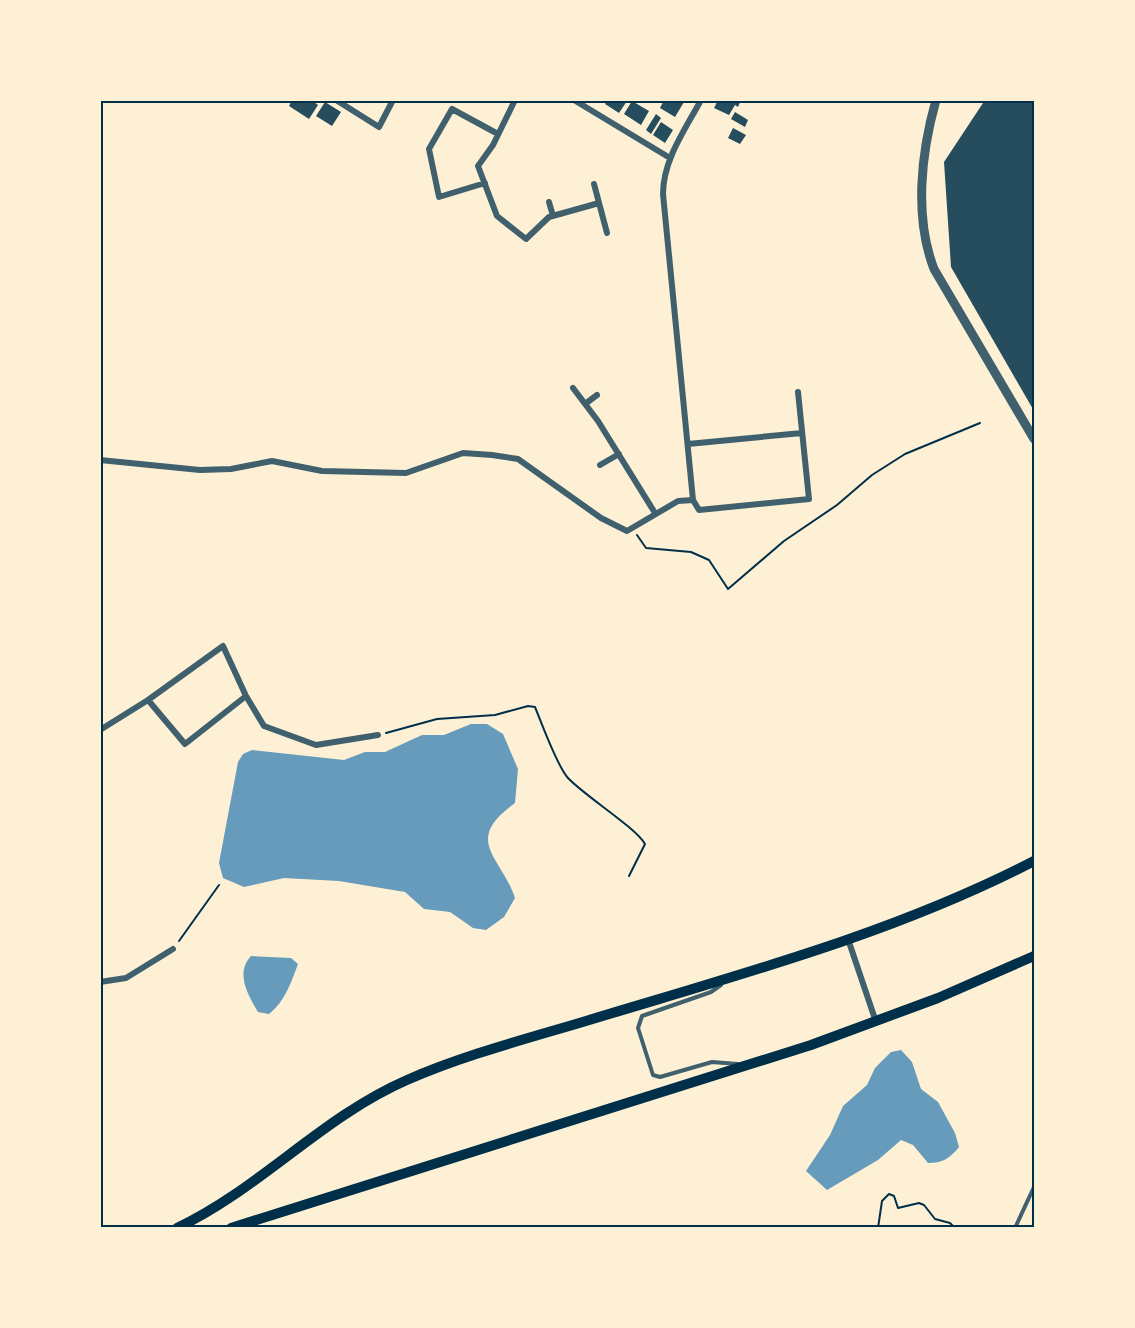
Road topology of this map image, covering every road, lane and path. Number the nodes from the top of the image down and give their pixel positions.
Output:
1 (336, 100) edge
2 (393, 100) edge
3 (515, 100) edge
4 (574, 100) edge
5 (936, 100) edge
6 (700, 101) edge
7 (498, 134) junction
8 (670, 158) junction
9 (485, 183) junction
10 (594, 184) dead end
11 (549, 202) dead end
12 (599, 204) junction
13 (553, 216) junction
14 (607, 232) dead end
15 (573, 388) dead end
16 (798, 392) dead end
17 (597, 396) dead end
18 (585, 404) junction
19 (980, 423) dead end
20 (802, 433) junction
21 (1035, 439) edge
22 (688, 444) junction
23 (619, 454) junction
24 (100, 460) edge
25 (600, 465) dead end
26 (693, 500) junction
27 (655, 513) junction
28 (633, 530) junction
29 (246, 696) junction
30 (148, 700) junction
31 (100, 730) edge
32 (378, 735) joint
33 (1035, 861) edge
34 (629, 876) dead end
35 (219, 885) dead end
36 (848, 939) junction
37 (173, 949) joint
38 (1035, 956) edge
39 (732, 976) junction
40 (100, 982) edge
41 (876, 1022) junction
42 (748, 1065) junction
43 (1035, 1187) edge
44 (177, 1227) edge
45 (231, 1227) edge
46 (878, 1227) edge
47 (955, 1227) edge
48 (1015, 1227) edge

1 - 2 street
3 - 7 street
4 - 8 street
5 - 21 street
6 - 8 street
7 - 9 street
7 - 9 street
8 - 22 street
9 - 13 street
10 - 12 street
11 - 13 street
12 - 13 street
12 - 14 street
15 - 18 street
16 - 20 street
17 - 18 street
18 - 23 street
19 - 28 path
20 - 22 street
20 - 26 street
22 - 26 street
23 - 25 street
23 - 27 street
24 - 28 street
26 - 27 street
27 - 28 street
29 - 30 street
29 - 30 street
29 - 32 street
30 - 31 street
32 - 34 path
33 - 36 main road
35 - 37 path
36 - 39 main road
36 - 41 street
37 - 40 street
38 - 41 main road
39 - 42 lane
39 - 44 main road
41 - 42 main road
42 - 45 main road
43 - 48 lane
46 - 47 path

